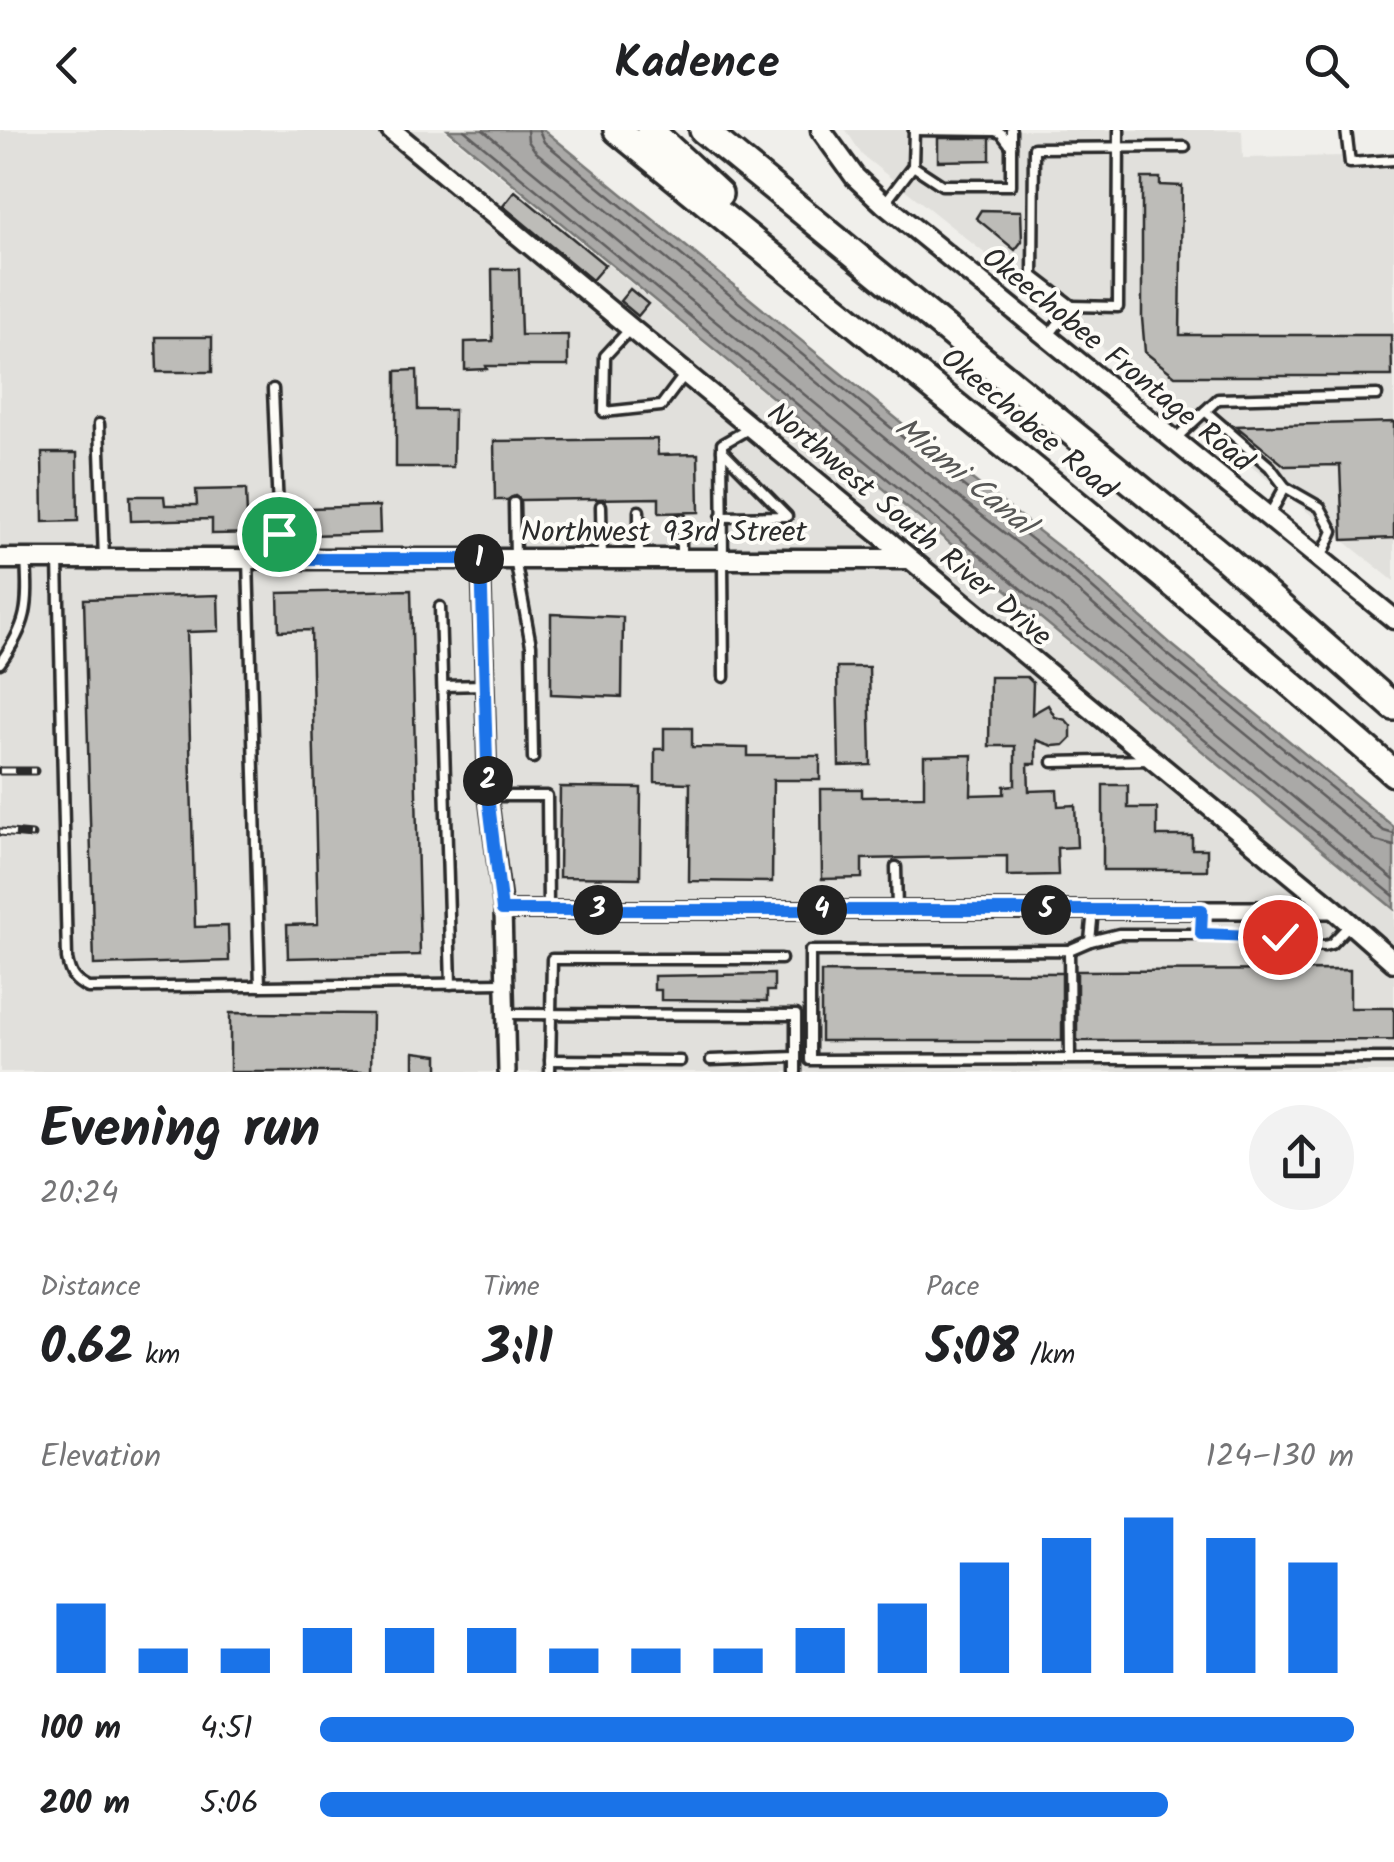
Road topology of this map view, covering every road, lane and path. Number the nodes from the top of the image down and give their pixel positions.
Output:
1 (391, 130) edge
2 (617, 130) edge
3 (650, 130) edge
4 (703, 130) edge
5 (821, 130) edge
6 (840, 130) edge
7 (914, 130) edge
8 (1011, 130) edge
9 (1119, 130) edge
10 (1346, 130) edge
11 (1011, 146) junction
12 (1185, 147) dead end
13 (1119, 148) junction
14 (840, 159) junction
15 (1394, 160) edge
16 (913, 166) junction
17 (884, 204) junction
18 (1072, 306) junction
19 (843, 310) junction
20 (630, 328) junction
21 (1047, 339) junction
22 (685, 374) junction
23 (273, 390) dead end
24 (1377, 395) dead end
25 (1205, 411) junction
26 (99, 424) dead end
27 (750, 428) junction
28 (1174, 440) junction
29 (722, 450) junction
30 (1284, 487) junction
31 (514, 503) dead end
32 (600, 506) dead end
33 (639, 510) dead end
34 (1269, 516) junction
35 (721, 517) junction
36 (681, 519) dead end
37 (1321, 558) junction
38 (0, 559) edge
39 (26, 559) junction
40 (58, 559) junction
41 (104, 559) junction
42 (248, 559) junction
43 (280, 559) junction
44 (481, 559) junction
45 (515, 559) junction
46 (602, 559) junction
47 (639, 559) junction
48 (681, 559) junction
49 (721, 559) junction
50 (908, 559) junction
51 (440, 606) dead end
52 (1394, 619) edge
53 (0, 663) edge
54 (724, 677) dead end
55 (484, 685) junction
56 (443, 686) junction
57 (1394, 707) edge
58 (533, 758) dead end
59 (1153, 760) junction
60 (1054, 762) dead end
61 (1394, 773) edge
62 (488, 796) junction
63 (896, 866) dead end
64 (502, 910) junction
65 (548, 910) junction
66 (897, 910) junction
67 (1093, 910) junction
68 (1202, 910) junction
69 (1335, 910) junction
70 (1350, 923) junction
71 (1201, 934) junction
72 (1090, 941) junction
73 (1069, 950) junction
74 (780, 958) dead end
75 (1394, 962) edge
76 (451, 984) junction
77 (505, 984) junction
78 (260, 986) junction
79 (506, 1014) junction
80 (550, 1014) junction
81 (796, 1057) junction
82 (1394, 1058) edge
83 (550, 1060) junction
84 (712, 1060) dead end
85 (1070, 1060) junction
86 (680, 1062) dead end
87 (508, 1072) edge
88 (550, 1072) edge
89 (796, 1072) edge

1 - 20 street, Northwest South River Drive
2 - 19 highway, Okeechobee Road
3 - 19 highway
4 - 57 highway, Okeechobee Road
5 - 14 street, Okeechobee Frontage Road
6 - 14 street
7 - 11 lane
7 - 16 lane
8 - 11 lane
9 - 13 lane
10 - 15 lane
11 - 16 lane
12 - 13 lane
13 - 18 lane
13 - 18 lane
14 - 17 street, Okeechobee Frontage Road
16 - 17 lane
17 - 21 street, Okeechobee Frontage Road
18 - 21 lane
19 - 61 highway, Okeechobee Road
20 - 22 street, Northwest South River Drive
20 - 22 lane
21 - 28 street, Okeechobee Frontage Road
22 - 27 street, Northwest South River Drive
23 - 43 lane
24 - 25 lane
25 - 28 lane
25 - 30 lane
26 - 41 lane
27 - 29 lane
27 - 50 street, Northwest South River Drive
28 - 34 street, Okeechobee Frontage Road
29 - 35 lane
29 - 35 lane
30 - 34 lane
30 - 37 lane
31 - 45 lane
32 - 46 lane
33 - 47 lane
34 - 37 street, Okeechobee Frontage Road
35 - 49 lane
36 - 48 lane
37 - 52 street, Okeechobee Frontage Road
38 - 39 street, Northwest 93rd Street
39 - 40 street, Northwest 93rd Street
39 - 53 lane
40 - 41 street, Northwest 93rd Street
40 - 78 lane
41 - 42 street, Northwest 93rd Street
42 - 43 street, Northwest 93rd Street
42 - 78 lane
43 - 44 street, Northwest 93rd Street
44 - 45 street, Northwest 93rd Street
44 - 55 street
45 - 46 street, Northwest 93rd Street
45 - 58 lane
46 - 47 street, Northwest 93rd Street
47 - 48 street, Northwest 93rd Street
48 - 49 street, Northwest 93rd Street
49 - 50 street, Northwest 93rd Street
49 - 54 lane
50 - 59 street, Northwest South River Drive
51 - 56 lane
55 - 56 lane
55 - 62 street
56 - 76 lane
59 - 60 lane
59 - 69 street, Northwest South River Drive
62 - 64 street
62 - 65 lane
63 - 66 lane
64 - 65 street
64 - 77 street
65 - 66 street
66 - 67 street
67 - 68 street
67 - 72 lane
68 - 69 street
68 - 71 lane
69 - 70 street, Northwest South River Drive
70 - 71 lane
70 - 75 street, Northwest South River Drive
71 - 72 lane
72 - 73 lane
73 - 85 lane
73 - 85 lane
74 - 80 lane
76 - 77 lane
76 - 78 lane
77 - 79 street
79 - 80 lane
79 - 87 street
80 - 81 lane
80 - 83 lane
81 - 84 lane
81 - 89 lane
82 - 85 lane
83 - 86 lane
83 - 88 lane

